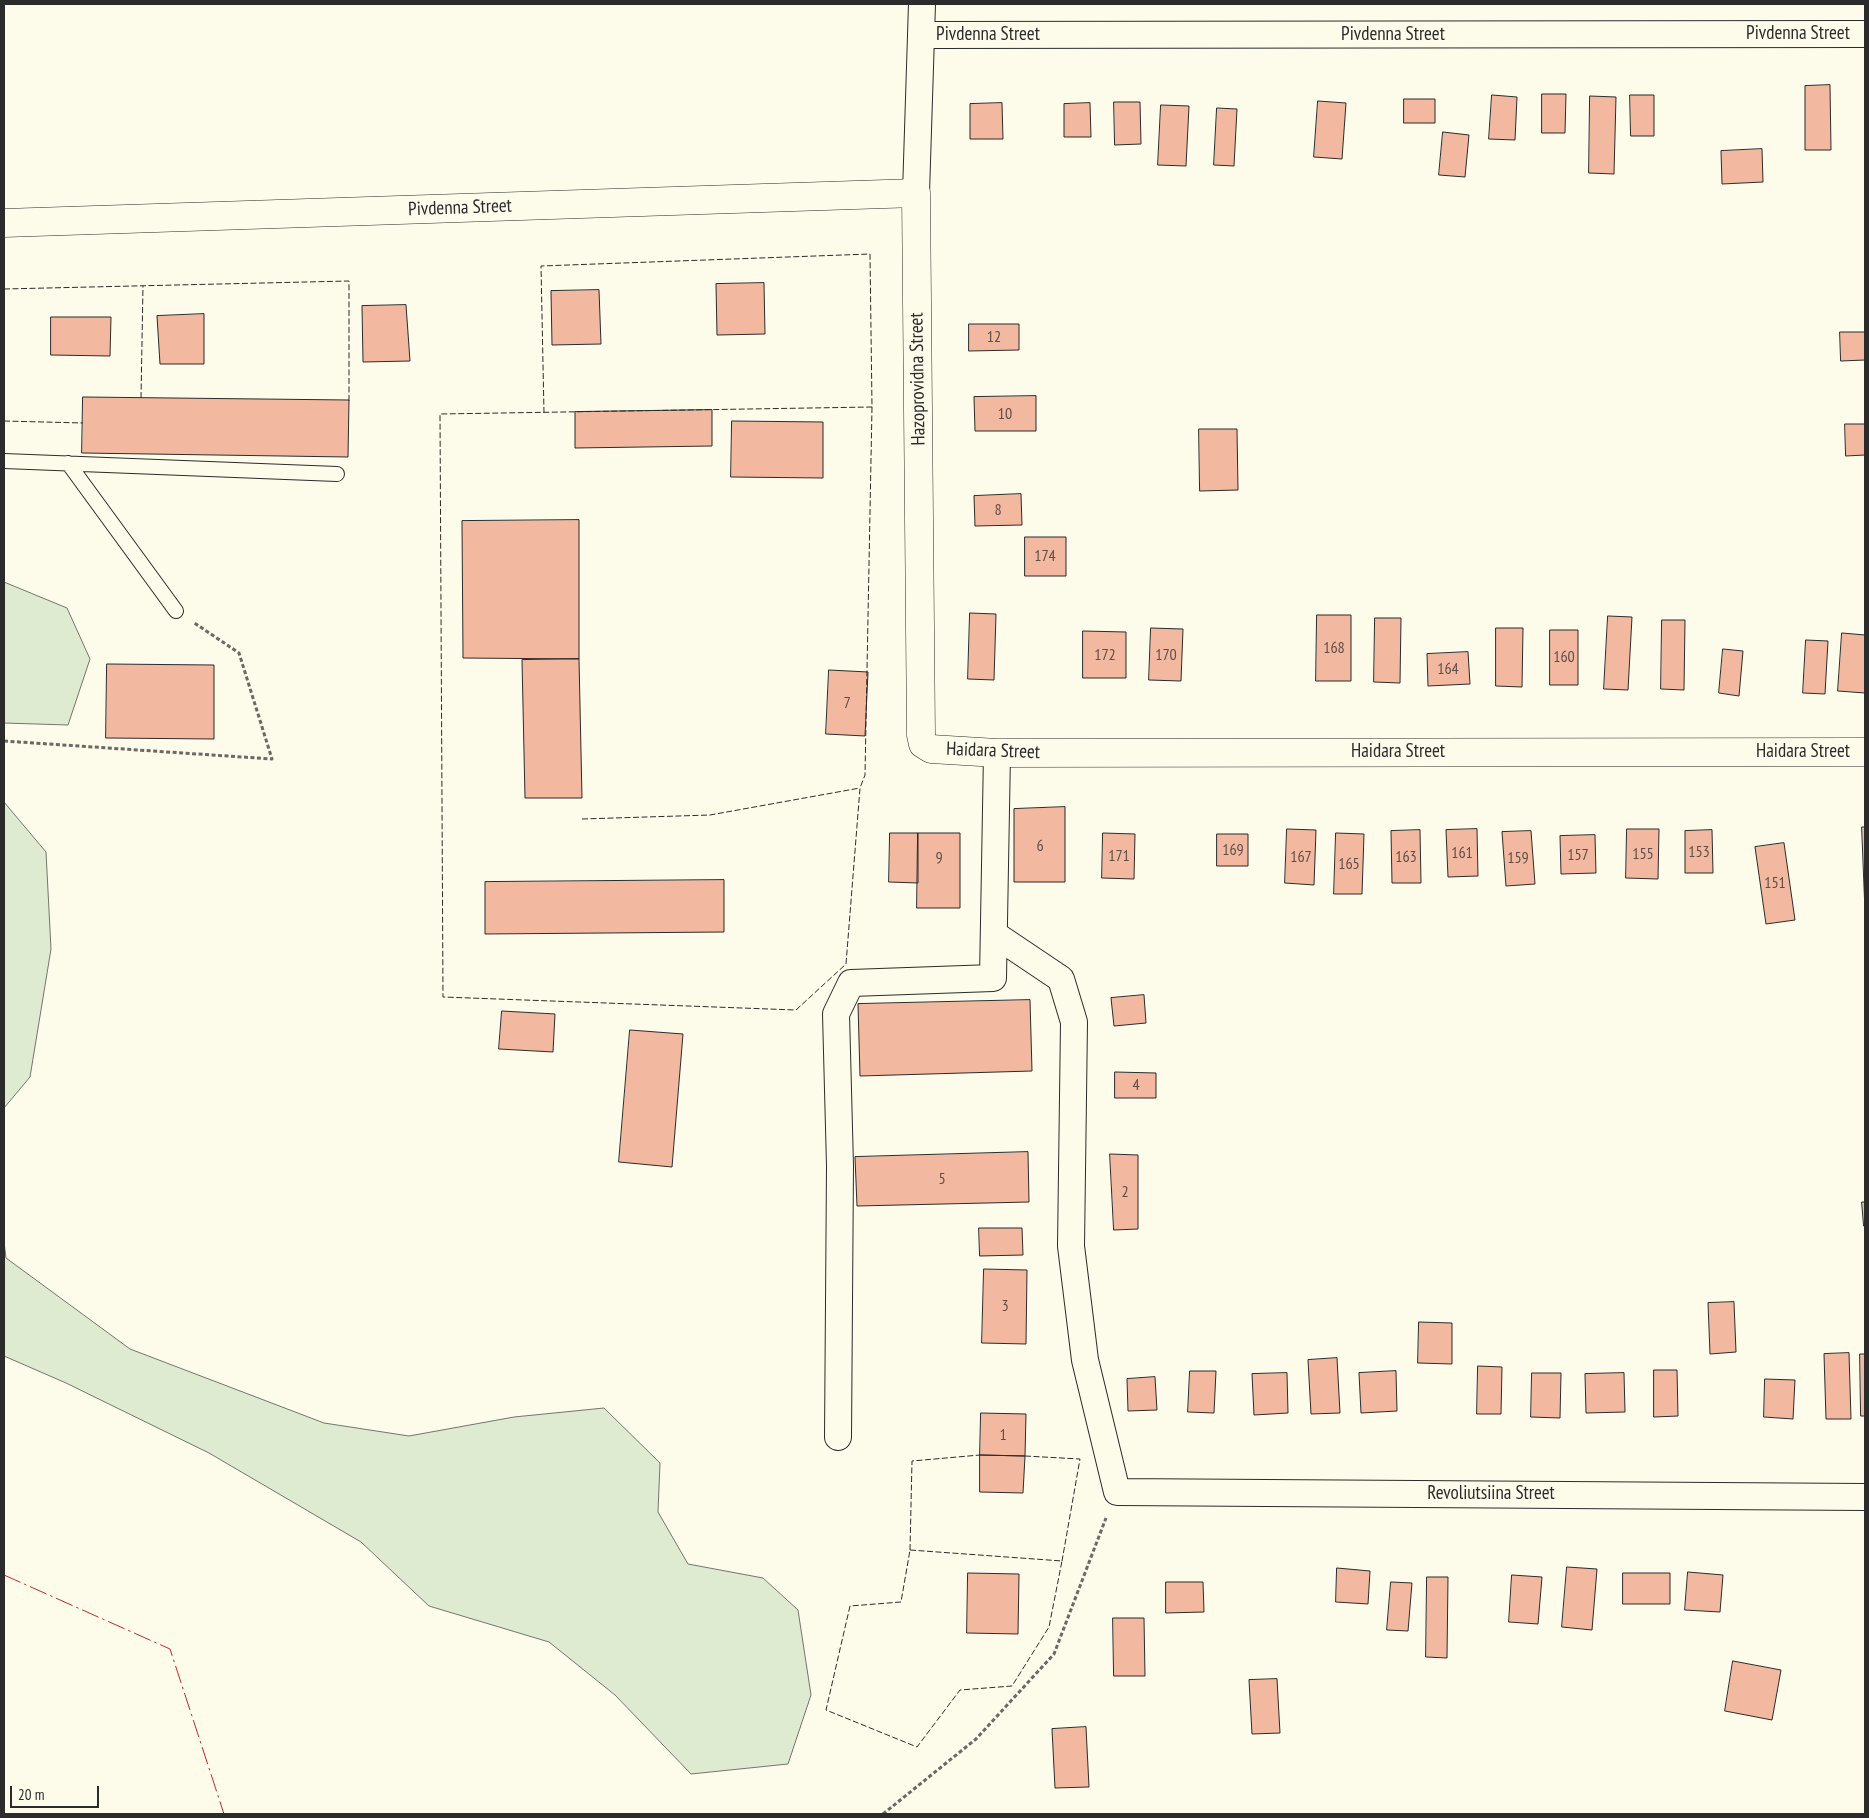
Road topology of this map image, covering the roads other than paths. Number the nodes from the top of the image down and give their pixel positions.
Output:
1 (922, 4) edge
2 (1865, 34) edge
3 (921, 35) junction
4 (916, 193) junction
5 (4, 223) edge
6 (4, 461) edge
7 (68, 463) junction
8 (337, 474) dead end
9 (176, 611) road end
10 (931, 749) joint
11 (997, 752) junction
12 (1865, 752) edge
13 (994, 934) junction
14 (838, 1438) dead end
15 (1865, 1497) edge

1 - 3 street, Hazoprovidna Street
2 - 3 street, Pivdenna Street
3 - 4 street, Hazoprovidna Street
4 - 5 street, Pivdenna Street
4 - 10 street, Hazoprovidna Street
6 - 7 lane
7 - 8 lane
7 - 9 lane
10 - 11 street, Haidara Street
11 - 12 street, Haidara Street
11 - 13 street
13 - 14 street
13 - 15 street, Revoliutsiina Street

